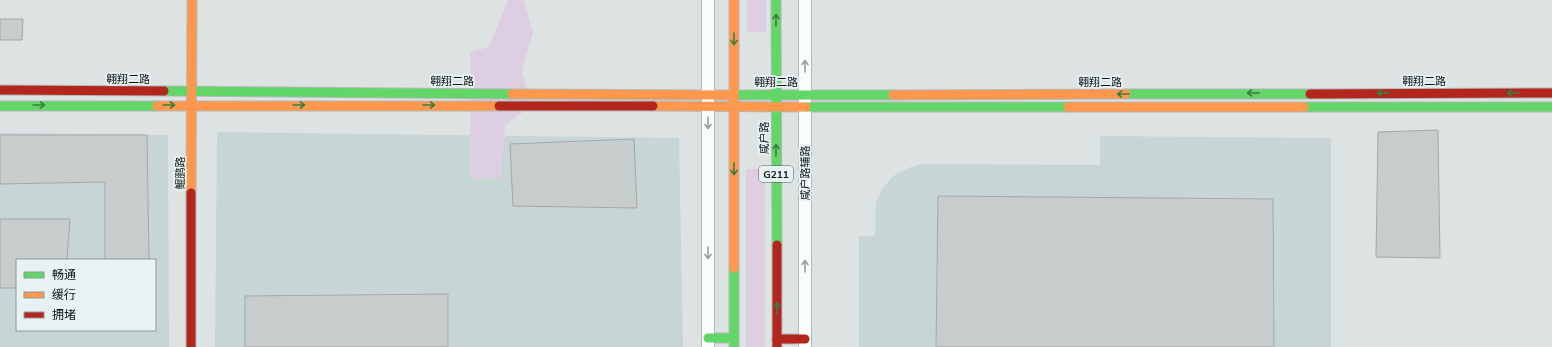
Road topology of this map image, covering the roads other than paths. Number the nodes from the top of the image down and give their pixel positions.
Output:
1 (192, 0) edge
2 (708, 0) edge
3 (734, 0) edge
4 (776, 0) edge
5 (805, 0) edge
6 (0, 90) edge
7 (192, 91) junction
8 (1552, 93) edge
9 (734, 94) junction
10 (776, 94) junction
11 (805, 94) junction
12 (708, 100) junction
13 (192, 105) junction
14 (0, 106) edge
15 (734, 106) junction
16 (776, 106) junction
17 (805, 106) junction
18 (1552, 107) edge
19 (708, 343) edge
20 (734, 343) edge
21 (777, 343) edge
22 (805, 343) edge
23 (191, 347) edge

1 - 7 street, 鲲鹏路
2 - 12 street
3 -> 9 street
10 -> 4 street, 咸户路 / G211
11 -> 5 street, 咸户路辅路
6 - 7 street, 翱翔二路
7 - 12 street, 翱翔二路
7 - 13 street, 鲲鹏路
8 -> 11 street, 翱翔二路
9 - 10 street, 翱翔二路
9 - 12 street, 翱翔二路
9 - 15 street
10 - 11 street, 翱翔二路
10 - 16 street, 咸户路 / G211
11 - 17 street, 咸户路辅路
13 -> 12 street, 翱翔二路
12 - 15 street, 翱翔二路
12 -> 19 street
14 -> 13 street, 翱翔二路
13 - 23 street, 鲲鹏路
15 - 16 street, 翱翔二路
15 -> 20 street
16 - 17 street, 翱翔二路
21 -> 16 street, 咸户路 / G211
17 - 18 street, 翱翔二路
22 -> 17 street, 咸户路辅路
19 - 20 street
21 - 22 street

